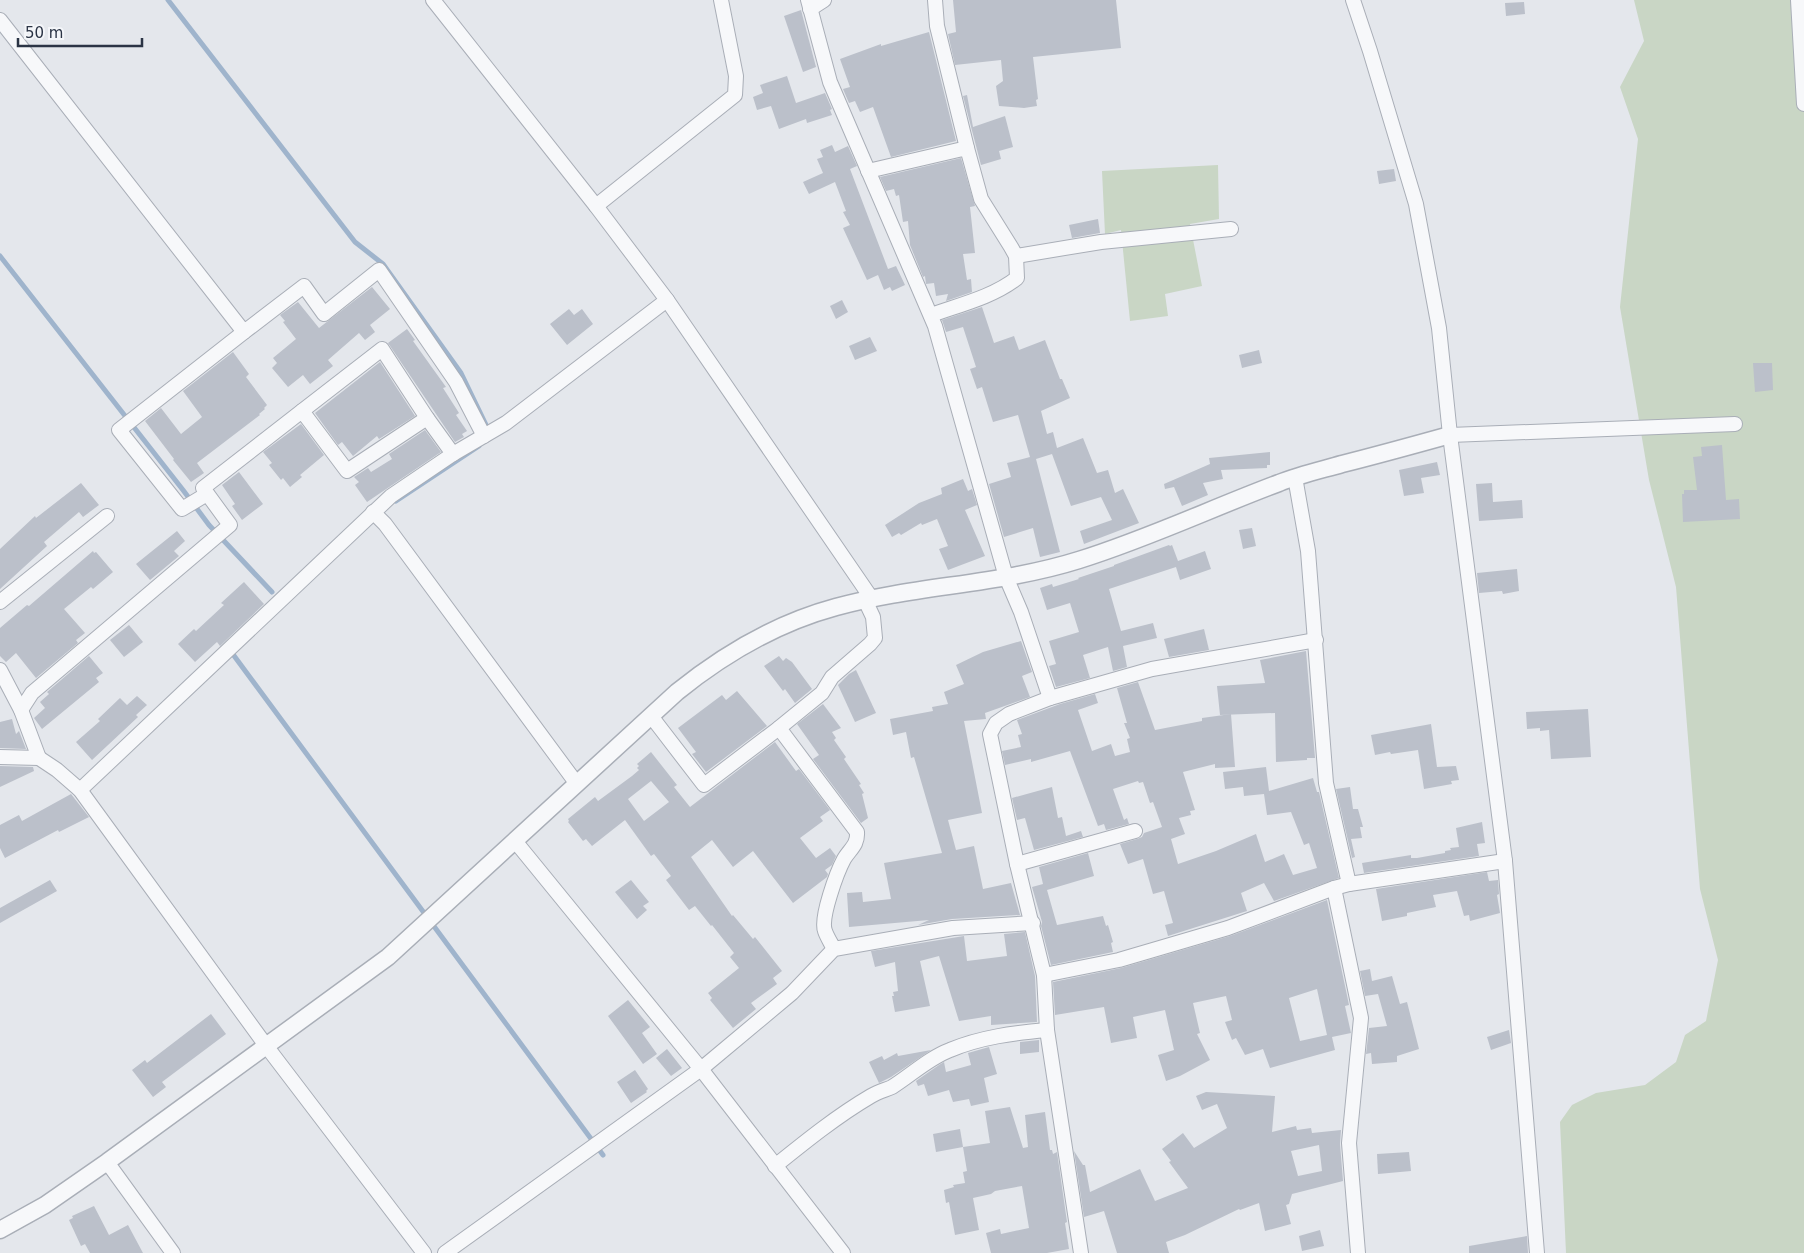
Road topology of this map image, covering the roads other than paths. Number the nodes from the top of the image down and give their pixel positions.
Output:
1 (433, 0) edge
2 (720, 0) edge
3 (824, 0) edge
4 (934, 0) edge
5 (1353, 0) edge
6 (1798, 0) edge
7 (809, 5) edge
8 (0, 20) edge
9 (1804, 104) edge
10 (967, 148) junction
11 (868, 171) junction
12 (596, 206) junction
13 (1232, 229) dead end
14 (1016, 256) junction
15 (667, 300) junction
16 (931, 315) junction
17 (244, 332) junction
18 (302, 411) junction
19 (427, 418) junction
20 (1736, 424) dead end
21 (486, 434) junction
22 (1450, 435) junction
23 (453, 454) junction
24 (1295, 477) junction
25 (207, 494) junction
26 (373, 512) junction
27 (107, 516) dead end
28 (1006, 578) junction
29 (869, 600) junction
30 (0, 602) edge
31 (1316, 640) junction
32 (0, 670) edge
33 (1050, 698) junction
34 (21, 710) junction
35 (652, 716) junction
36 (779, 728) junction
37 (0, 757) edge
38 (39, 758) junction
39 (577, 784) junction
40 (80, 790) junction
41 (1135, 831) dead end
42 (515, 841) junction
43 (1505, 861) junction
44 (1017, 864) junction
45 (1349, 884) junction
46 (1334, 888) junction
47 (1033, 923) junction
48 (834, 949) junction
49 (1044, 975) junction
50 (1047, 1030) junction
51 (267, 1047) junction
52 (701, 1069) junction
53 (107, 1162) junction
54 (775, 1166) junction
55 (0, 1230) edge
56 (173, 1253) edge
57 (424, 1253) edge
58 (445, 1253) edge
59 (843, 1253) edge
60 (1081, 1253) edge
61 (1358, 1253) edge
62 (1537, 1253) edge

1 - 12 street
2 - 12 street
3 - 7 street
4 - 10 street
5 - 22 street
6 - 9 street
7 - 11 street
8 - 17 street
10 - 11 street
10 - 14 street
11 - 16 street
12 - 15 street
13 - 14 street
14 - 16 street
15 - 21 street
15 - 29 street
16 - 28 street
17 - 21 street
17 - 25 street
18 - 19 street
18 - 19 street
18 - 25 street
19 - 23 street
20 - 22 street
21 - 23 street
22 - 24 street
22 - 43 street
23 - 26 street
24 - 28 street
24 - 31 street
25 - 34 street
26 - 39 street
26 - 40 street
27 - 30 street
28 - 29 street
28 - 33 street
29 - 35 street
29 - 36 street
31 - 33 street
31 - 45 street
32 - 34 street
33 - 44 street
34 - 38 street
35 - 36 street
35 - 39 street
36 - 48 street
37 - 38 street
38 - 40 street
39 - 42 street
40 - 51 street
41 - 44 street
42 - 51 street
42 - 52 street
43 - 45 street
43 - 62 street
44 - 47 street
45 - 46 street
46 - 49 street
46 - 61 street
47 - 48 street
47 - 49 street
48 - 52 street
49 - 50 street
50 - 54 street
50 - 60 street
51 - 53 street
51 - 57 street
52 - 54 street
52 - 58 street
53 - 55 street
53 - 56 street
54 - 59 street

